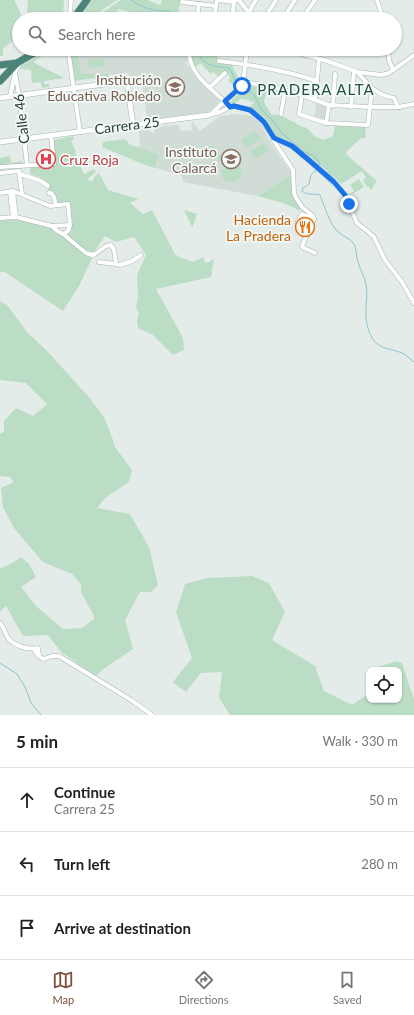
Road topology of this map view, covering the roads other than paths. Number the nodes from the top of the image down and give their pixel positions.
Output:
1 (71, 0) edge
2 (87, 0) edge
3 (217, 0) edge
4 (256, 0) edge
5 (276, 0) edge
6 (295, 0) edge
7 (377, 0) edge
8 (236, 1) edge
9 (312, 1) edge
10 (182, 2) dead end
11 (199, 4) junction
12 (216, 6) junction
13 (70, 12) edge
14 (80, 12) edge
15 (198, 12) edge
16 (215, 12) edge
17 (234, 12) edge
18 (248, 12) edge
19 (249, 12) edge
20 (267, 12) edge
21 (287, 12) edge
22 (306, 12) edge
23 (381, 12) edge
24 (414, 55) edge
25 (29, 56) edge
26 (69, 56) edge
27 (189, 56) edge
28 (246, 56) edge
29 (308, 56) edge
30 (389, 56) edge
31 (319, 59) junction
32 (219, 61) dead end
33 (19, 62) junction
34 (0, 64) edge
35 (245, 64) junction
36 (393, 70) junction
37 (356, 72) junction
38 (15, 73) junction
39 (225, 73) dead end
40 (336, 74) dead end
41 (0, 81) edge
42 (317, 82) junction
43 (243, 84) junction
44 (210, 87) junction
45 (73, 88) junction
46 (372, 88) junction
47 (285, 90) junction
48 (302, 95) junction
49 (19, 96) junction
50 (10, 97) junction
51 (0, 98) edge
52 (315, 100) junction
53 (225, 101) junction
54 (414, 104) edge
55 (331, 106) junction
56 (351, 106) junction
57 (230, 107) junction
58 (400, 107) junction
59 (370, 108) junction
60 (281, 114) dead end
61 (210, 115) junction
62 (326, 123) junction
63 (133, 125) junction
64 (80, 132) junction
65 (50, 136) junction
66 (274, 138) junction
67 (24, 139) junction
68 (0, 142) edge
69 (27, 165) junction
70 (0, 167) edge
71 (19, 172) junction
72 (0, 173) edge
73 (48, 186) dead end
74 (12, 191) junction
75 (0, 193) edge
76 (49, 193) dead end
77 (22, 194) junction
78 (56, 205) junction
79 (14, 217) junction
80 (0, 218) edge
81 (314, 219) junction
82 (298, 221) dead end
83 (70, 225) junction
84 (52, 226) junction
85 (63, 234) junction
86 (315, 253) dead end
87 (141, 255) dead end
88 (99, 262) dead end
89 (116, 264) junction
90 (414, 303) edge
91 (0, 623) edge
92 (152, 715) edge

1 - 13 street
2 - 14 highway
3 - 8 street
3 - 12 street
4 - 19 street
5 - 20 street
6 - 21 street
7 - 23 street
8 - 17 street
8 - 18 street
9 - 22 street
10 - 11 street
11 - 12 street
11 - 15 street
12 - 16 street
24 - 36 street
25 - 33 highway
26 - 45 street
27 - 44 street
28 - 35 street
29 - 31 street
30 - 36 street
31 - 37 street
31 - 42 street
32 - 35 street
33 - 34 highway
33 - 38 street, Calle 46
33 - 41 highway
35 - 42 street
35 - 43 street
36 - 37 street
37 - 46 street
37 - 56 street
38 - 49 street, Calle 46
38 - 50 street, Calle 46
39 - 44 street
40 - 55 street
42 - 52 street
43 - 47 street
43 - 53 street
44 - 53 street
45 - 49 street
45 - 63 street
45 - 64 street
46 - 58 street
46 - 59 street
47 - 48 street
47 - 60 street
48 - 52 street
48 - 62 street
49 - 50 street
49 - 67 street, Calle 46
50 - 51 street
52 - 55 street
53 - 57 street
53 - 61 street
54 - 58 street
55 - 56 street
55 - 62 street
56 - 59 street
57 - 61 street
57 - 66 street
58 - 59 street
59 - 62 street
61 - 63 street, Carrera 25
63 - 64 street, Carrera 25
64 - 65 street, Carrera 25
65 - 67 street, Carrera 25
65 - 69 street
66 - 81 street
66 - 90 street
67 - 68 street, Carrera 25
67 - 69 street, Calle 46
69 - 70 street
71 - 72 street
71 - 73 street
71 - 77 street
74 - 75 street
74 - 77 street
74 - 79 street
76 - 78 street
77 - 78 street
78 - 83 street
79 - 80 street
79 - 84 street
81 - 82 street
81 - 86 street
83 - 84 street
83 - 85 street
84 - 85 street
85 - 89 street
87 - 89 street
88 - 89 street
91 - 92 street

